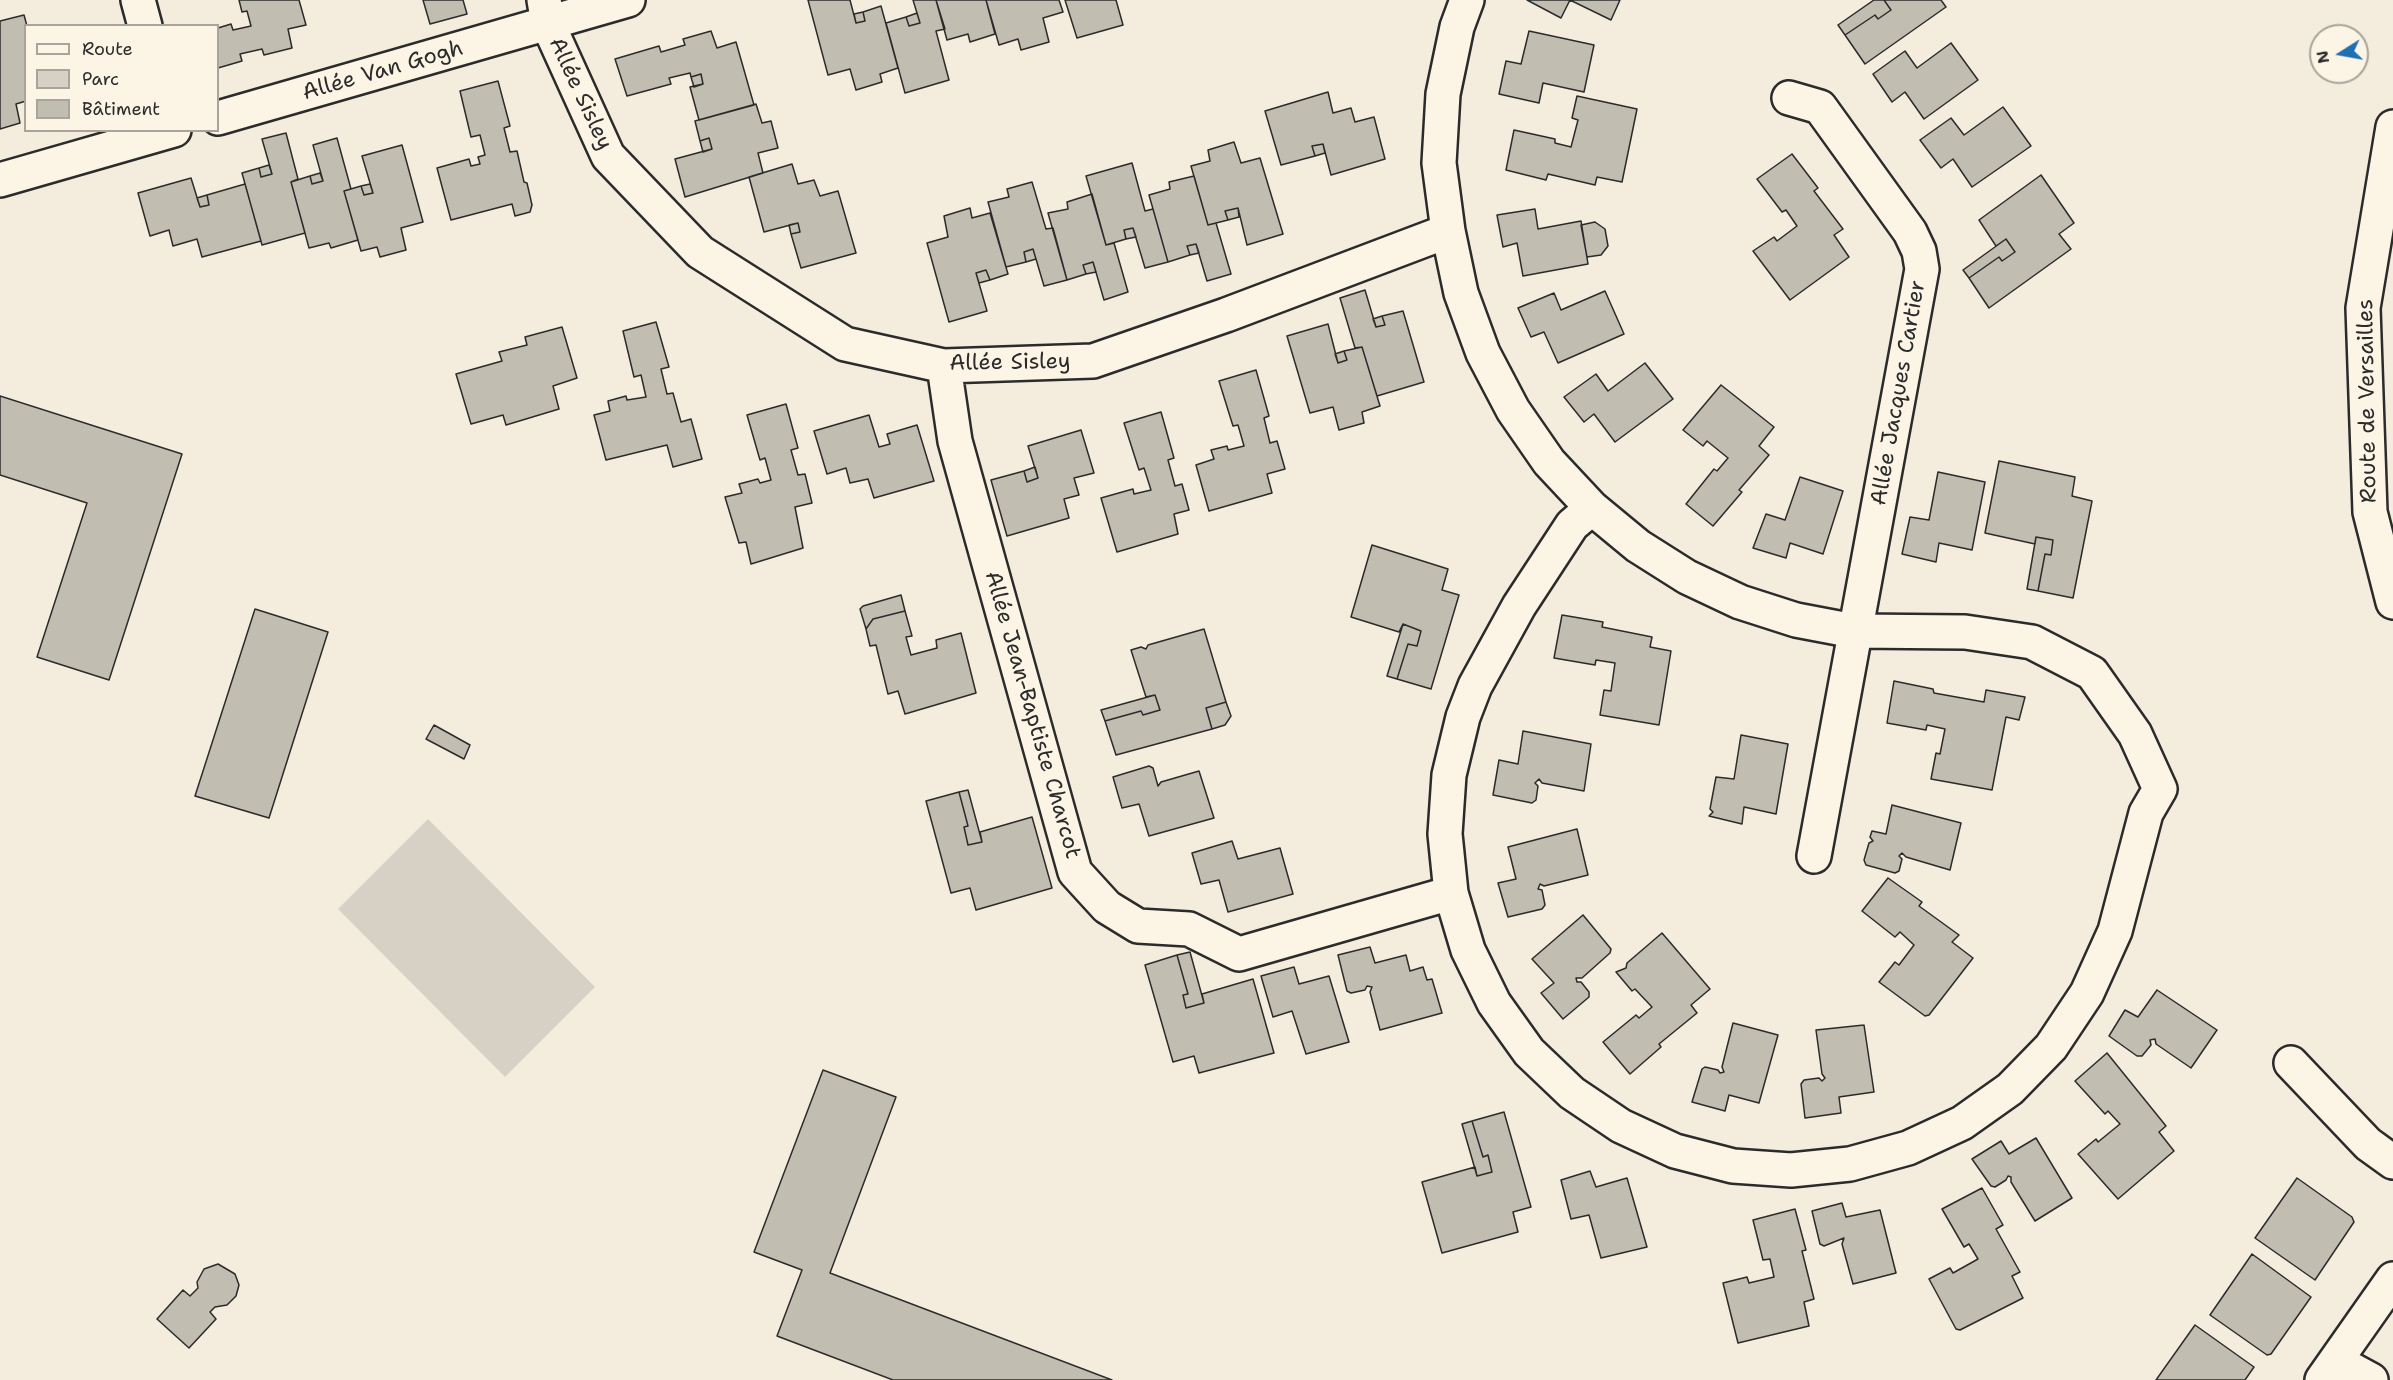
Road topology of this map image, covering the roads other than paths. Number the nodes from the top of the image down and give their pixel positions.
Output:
1 (138, 0) edge
2 (628, 0) edge
3 (1467, 0) edge
4 (546, 12) edge
5 (144, 24) edge
6 (1789, 98) dead end
7 (219, 118) edge
8 (2393, 127) edge
9 (167, 132) edge
10 (0, 180) edge
11 (1448, 231) junction
12 (944, 366) junction
13 (1592, 508) junction
14 (2393, 602) edge
15 (1854, 631) junction
16 (1814, 856) dead end
17 (1451, 893) junction
18 (2291, 1063) dead end
19 (2393, 1162) edge
20 (2393, 1279) edge
21 (2329, 1370) edge
22 (2371, 1380) edge

1 - 5 street
2 - 4 street, Allée Van Gogh
3 - 11 street
4 - 7 street, Allée Van Gogh
4 - 12 street, Allée Sisley
6 - 15 street, Allée Jacques Cartier
8 - 14 street, Route de Versailles
9 - 10 street
11 - 12 street, Allée Sisley
11 - 13 street
12 - 17 street, Allée Jean-Baptiste Charcot
13 - 15 street
13 - 17 street
15 - 16 street, Allée Jacques Cartier
15 - 17 street
18 - 19 street
20 - 21 street
21 - 22 street

